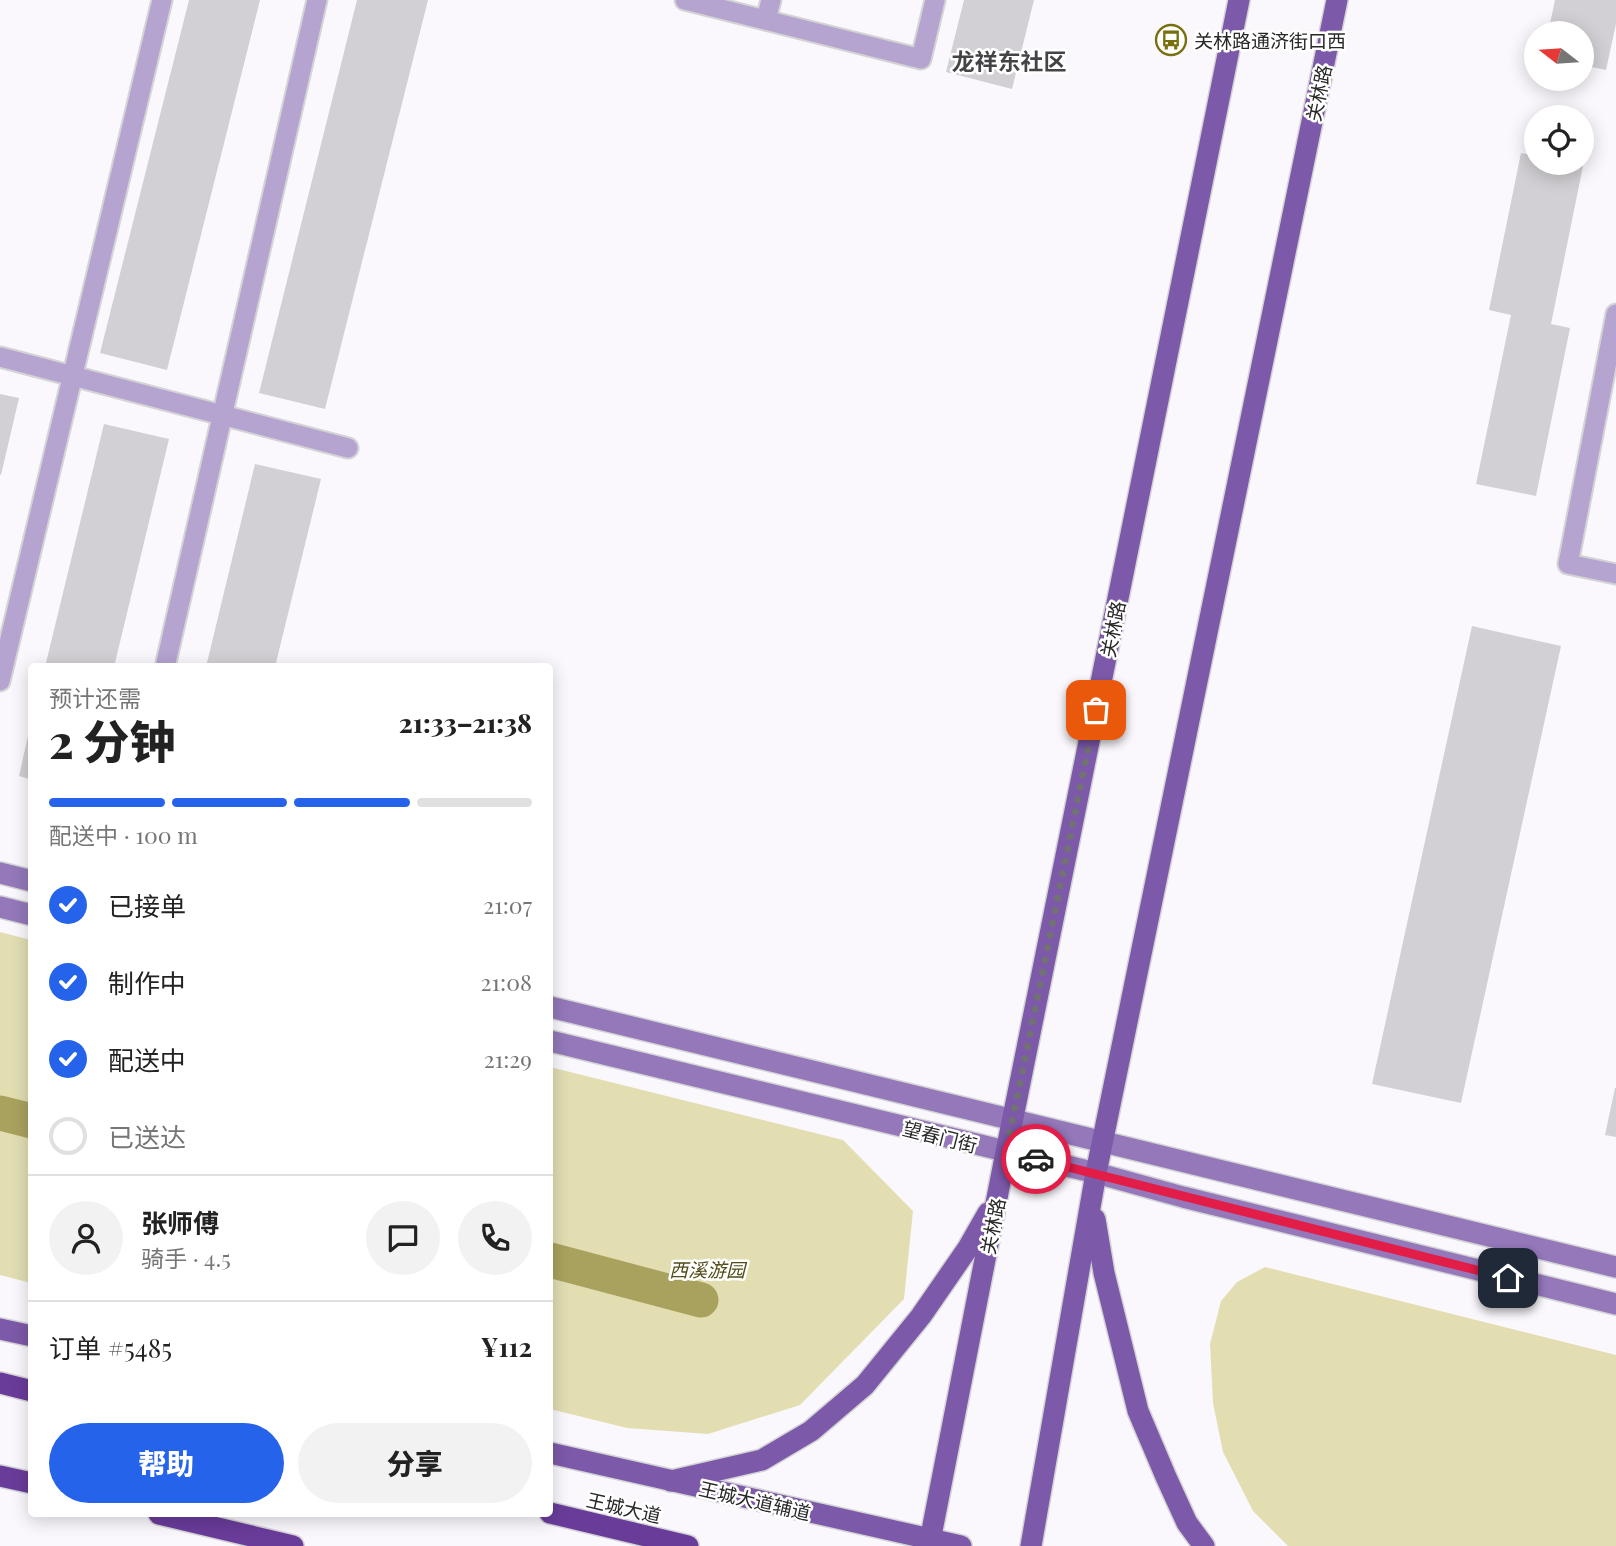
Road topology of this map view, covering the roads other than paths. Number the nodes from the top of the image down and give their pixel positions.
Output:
1 (162, 0) edge
2 (317, 0) edge
3 (685, 0) edge
4 (771, 0) edge
5 (935, 0) edge
6 (1239, 0) edge
7 (1337, 0) edge
8 (766, 20) junction
9 (1616, 314) edge
10 (0, 357) edge
11 (73, 376) junction
12 (222, 415) junction
13 (348, 448) dead end
14 (1616, 574) edge
15 (166, 663) edge
16 (0, 681) edge
17 (0, 873) edge
18 (28, 880) edge
19 (0, 907) edge
20 (28, 914) edge
21 (553, 1008) edge
22 (553, 1042) edge
23 (1013, 1120) junction
24 (1103, 1141) junction
25 (1006, 1152) junction
26 (1096, 1173) junction
27 (998, 1196) junction
28 (1092, 1202) junction
29 (1616, 1267) edge
30 (1616, 1304) edge
31 (0, 1329) edge
32 (28, 1335) edge
33 (0, 1383) edge
34 (28, 1390) edge
35 (553, 1454) edge
36 (0, 1476) edge
37 (671, 1481) junction
38 (28, 1482) edge
39 (553, 1514) edge
40 (172, 1517) edge
41 (930, 1543) edge
42 (293, 1546) edge
43 (688, 1546) edge
44 (961, 1546) edge
45 (1031, 1546) edge
46 (1204, 1546) edge

1 - 11 lane
2 - 12 lane
3 - 8 lane
4 - 8 lane
5 - 8 lane
6 - 23 main road, 关林路
7 - 24 main road, 关林路
9 - 14 lane
10 - 11 lane
11 - 12 lane
11 - 16 lane
12 - 13 lane
12 - 15 lane
17 - 18 street
19 - 20 street
21 - 23 street, 望春门街
22 - 25 street, 望春门街
23 - 24 street, 望春门街
23 - 25 main road, 关林路
24 - 26 main road, 关林路
24 - 29 street, 望春门街
25 - 26 street, 望春门街
25 - 27 main road, 关林路
26 - 28 main road, 关林路
26 - 30 street, 望春门街
27 - 37 main road
27 - 41 main road, 关林路
28 - 45 main road, 关林路
28 - 46 main road
31 - 32 main road
33 - 34 highway
35 - 37 main road, 王城大道辅道
36 - 38 highway
37 - 41 main road, 王城大道辅道
39 - 43 highway, 王城大道
40 - 42 highway
41 - 44 main road, 王城大道辅道

